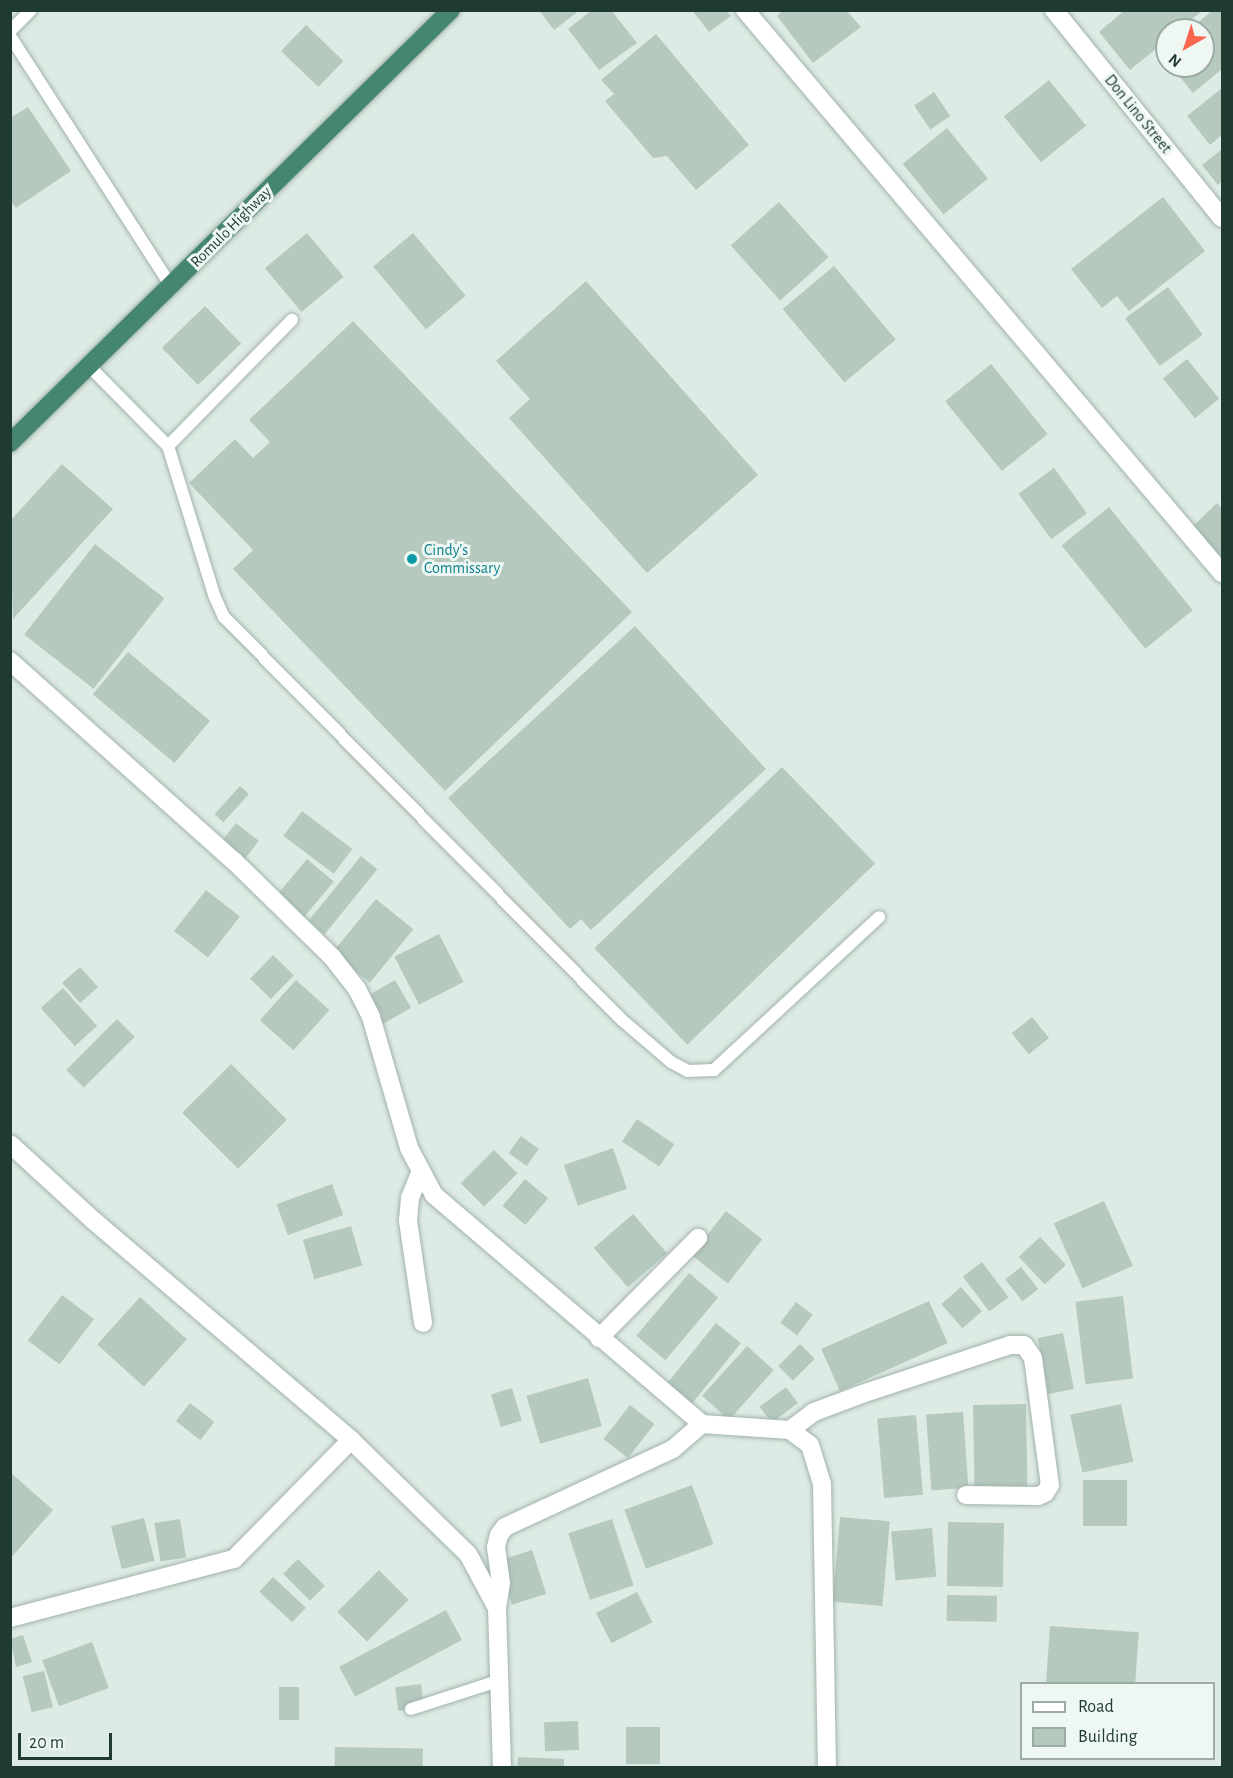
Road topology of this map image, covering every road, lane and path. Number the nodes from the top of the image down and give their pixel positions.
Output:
1 (31, 10) edge
2 (451, 10) edge
3 (745, 10) edge
4 (1054, 10) edge
5 (10, 31) edge
6 (10, 36) edge
7 (1222, 218) edge
8 (171, 286) junction
9 (292, 321) dead end
10 (89, 366) junction
11 (10, 443) edge
12 (168, 446) junction
13 (1222, 573) edge
14 (10, 661) edge
15 (879, 917) dead end
16 (10, 1144) edge
17 (420, 1173) junction
18 (698, 1238) dead end
19 (423, 1323) dead end
20 (598, 1338) junction
21 (702, 1424) junction
22 (790, 1430) junction
23 (351, 1440) junction
24 (966, 1495) dead end
25 (497, 1608) junction
26 (11, 1618) edge
27 (501, 1680) junction
28 (411, 1709) dead end
29 (502, 1767) edge
30 (827, 1767) edge

1 - 5 lane
2 - 8 highway, Romulo Highway
3 - 13 street
4 - 7 street, Don Lino Street
6 - 8 lane
8 - 10 highway, Romulo Highway
9 - 12 lane
10 - 11 highway, Romulo Highway
10 - 12 lane
12 - 15 lane
14 - 17 street
16 - 23 street
17 - 19 street
17 - 20 street
18 - 20 street
20 - 21 street
21 - 22 street
21 - 25 street
22 - 24 street
22 - 30 street
23 - 25 street
23 - 26 street
25 - 27 street
27 - 28 lane
27 - 29 street

